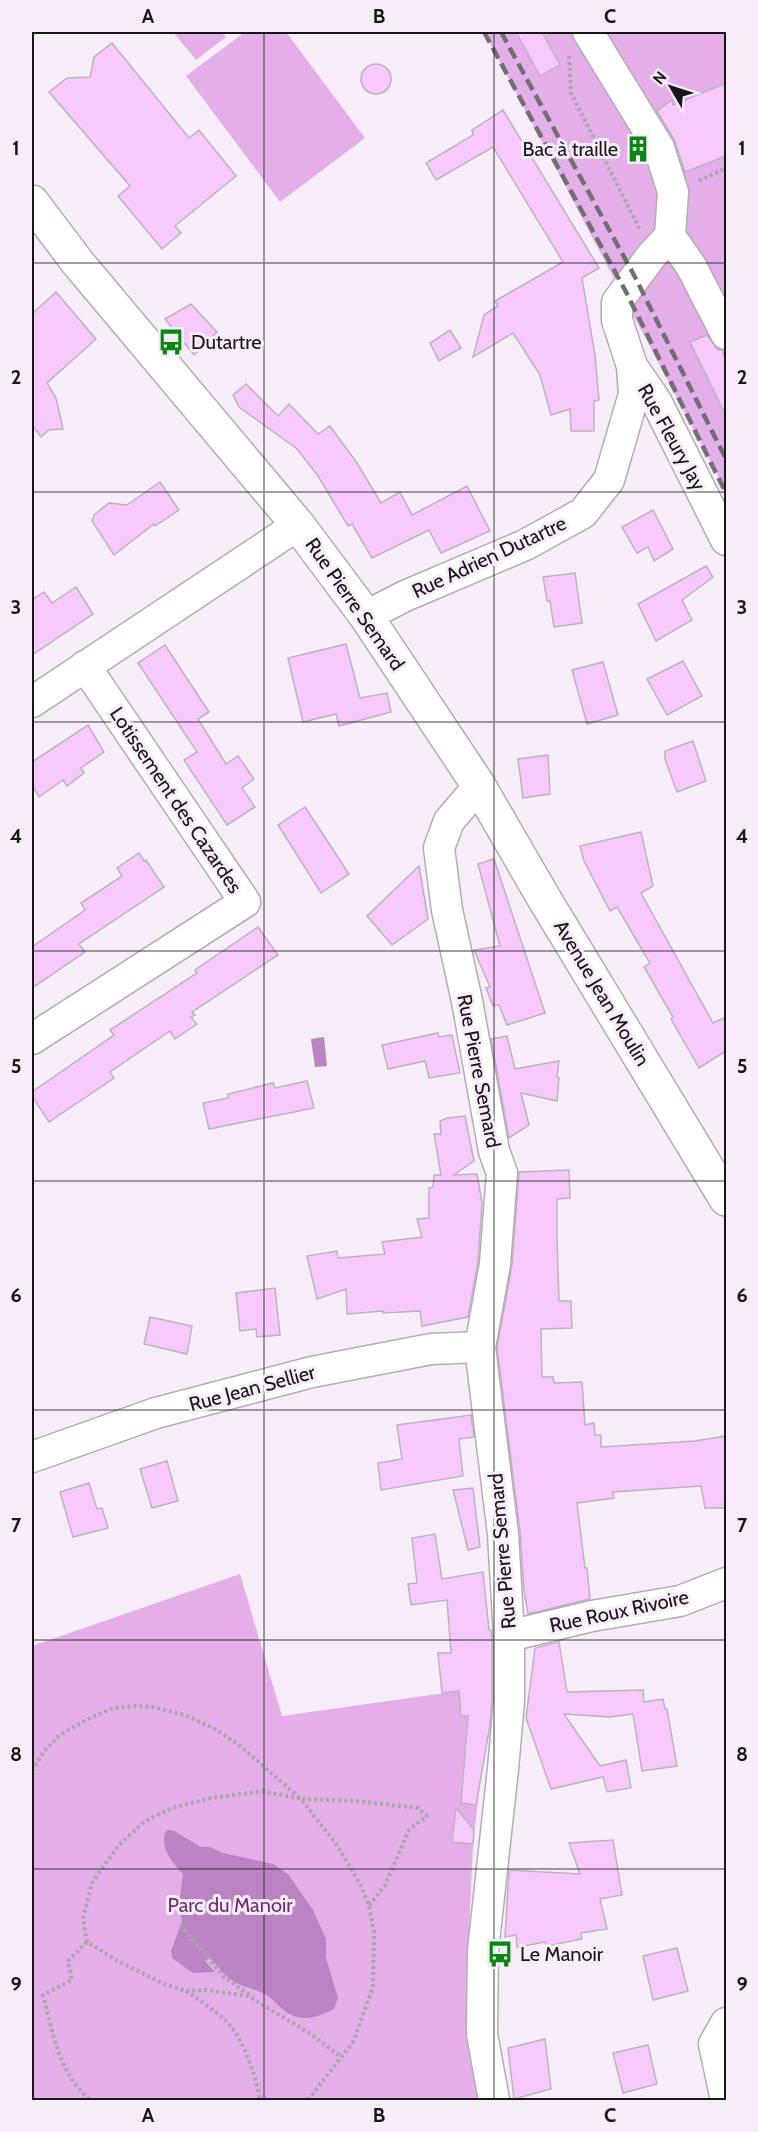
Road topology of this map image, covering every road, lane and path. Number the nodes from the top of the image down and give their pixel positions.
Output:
1 (579, 41) edge
2 (32, 202) edge
3 (661, 245) junction
4 (726, 333) edge
5 (632, 366) junction
6 (298, 525) junction
7 (726, 540) edge
8 (366, 616) junction
9 (85, 666) junction
10 (32, 702) edge
11 (479, 786) junction
12 (32, 1039) edge
13 (726, 1199) edge
14 (480, 1347) junction
15 (32, 1457) edge
16 (726, 1583) edge
17 (509, 1636) junction
18 (32, 1771) edge
19 (301, 1799) junction
20 (369, 1906) junction
21 (180, 1925) dead end
22 (87, 1942) junction
23 (186, 1991) junction
24 (254, 2000) junction
25 (726, 2023) edge
26 (341, 2057) junction
27 (90, 2100) edge
28 (260, 2100) edge
29 (308, 2100) edge
30 (494, 2100) edge
31 (726, 2100) edge

1 - 3 path
1 - 3 street
2 - 6 main road, Rue Pierre Semard
3 - 4 street
3 - 5 street, Rue Adrien Dutartre
5 - 7 street, Rue Fleury Jay
5 - 8 street, Rue Adrien Dutartre
6 - 8 main road, Rue Pierre Semard
6 - 9 street
8 - 11 main road, Rue Pierre Semard
9 - 10 street
9 - 12 street, Lotissement des Cazardes
11 - 13 main road, Avenue Jean Moulin
11 - 14 street, Rue Pierre Semard
14 - 15 street, Rue Jean Sellier
14 - 17 street, Rue Pierre Semard
16 - 17 street, Rue Roux Rivoire
17 - 30 street, Rue Pierre Semard
18 - 19 path
19 - 20 path
19 - 20 path
19 - 22 path
20 - 26 path
21 - 24 path
22 - 23 path
22 - 27 path
23 - 24 path
23 - 28 path
24 - 26 path
25 - 31 street
26 - 29 path

